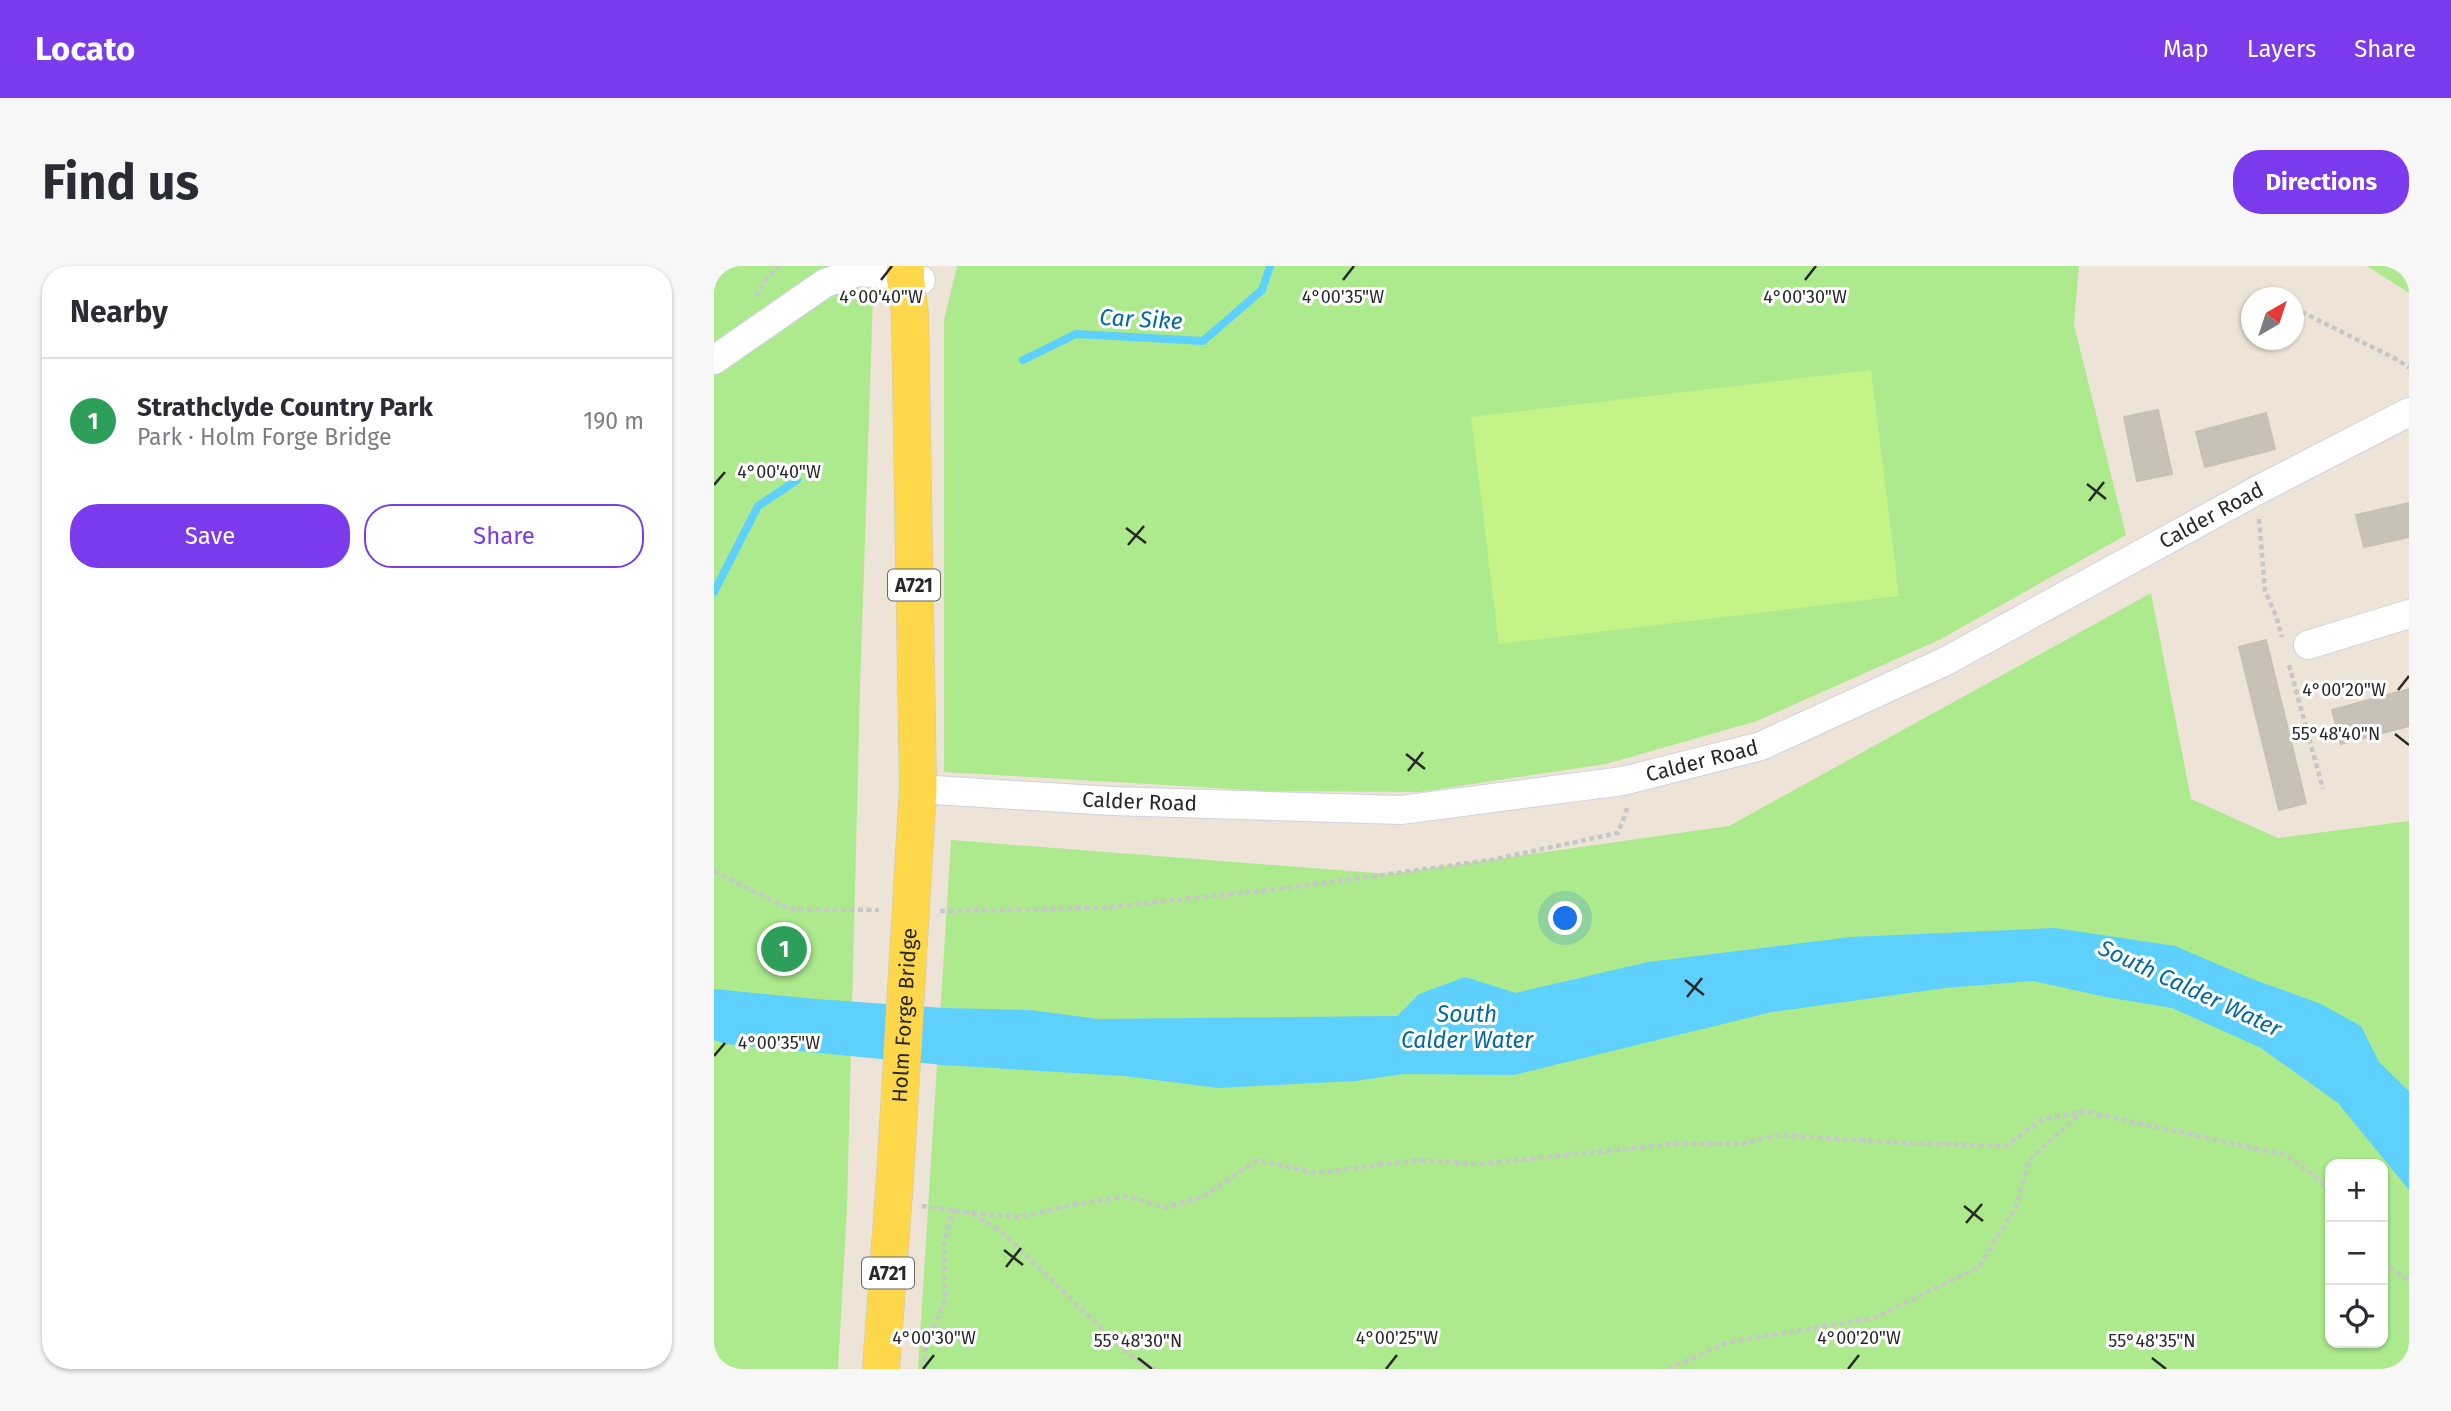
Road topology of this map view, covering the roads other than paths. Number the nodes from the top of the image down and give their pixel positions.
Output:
1 (914, 272) edge
2 (719, 356) edge
3 (2409, 411) edge
4 (2409, 614) edge
5 (2308, 645) dead end
6 (918, 789) junction
7 (881, 1369) edge

1 - 2 street
1 - 6 main road, A721
3 - 6 street, Calder Road
4 - 5 street
6 - 7 main road, Holm Forge Bridge / A721, bridge

